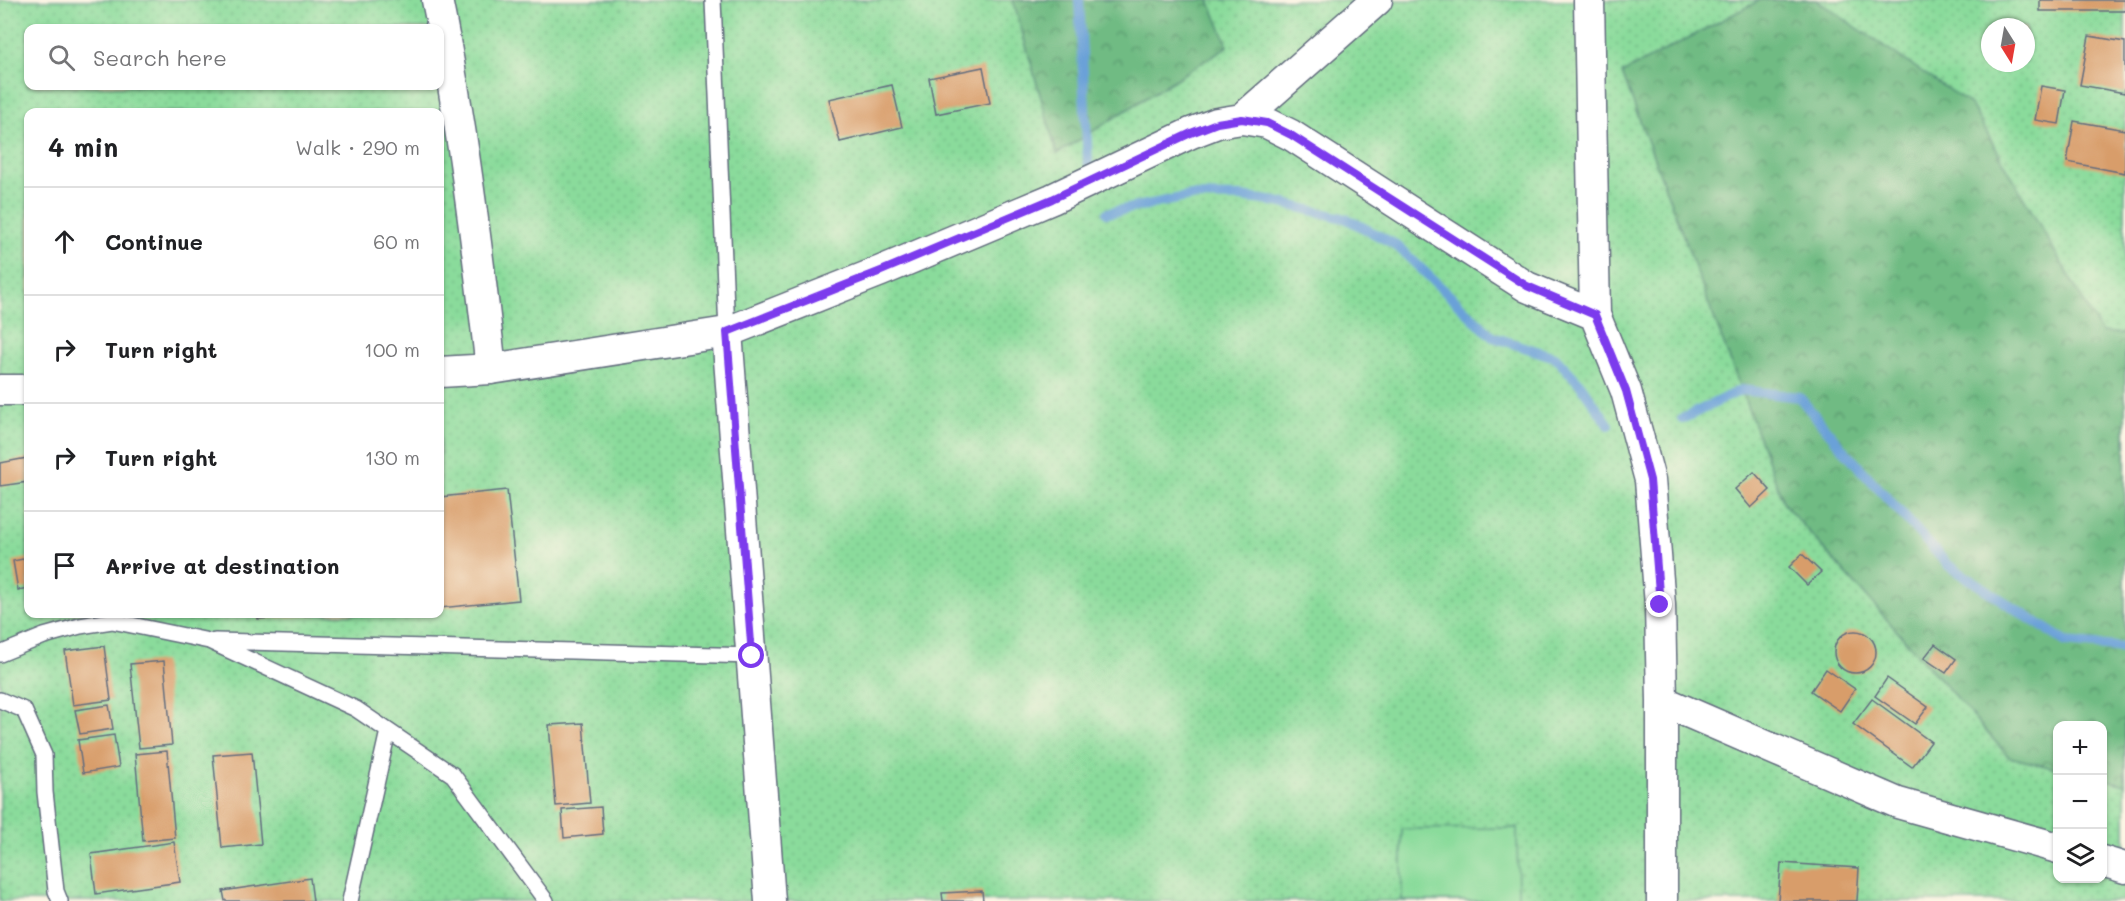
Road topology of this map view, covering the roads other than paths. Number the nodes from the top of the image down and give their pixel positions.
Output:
1 (437, 0) edge
2 (713, 0) edge
3 (1377, 0) edge
4 (1589, 0) edge
5 (442, 24) edge
6 (444, 34) edge
7 (1242, 119) junction
8 (1595, 315) junction
9 (727, 332) junction
10 (491, 369) junction
11 (444, 372) edge
12 (0, 390) edge
13 (24, 390) edge
14 (209, 641) junction
15 (0, 654) edge
16 (752, 656) junction
17 (0, 700) edge
18 (1662, 702) junction
19 (388, 731) junction
20 (2053, 847) edge
21 (2107, 862) edge
22 (2125, 868) edge
23 (60, 901) edge
24 (350, 901) edge
25 (546, 901) edge
26 (770, 901) edge
27 (1662, 901) edge

1 - 5 street
2 - 9 lane
3 - 7 street
4 - 8 street
6 - 10 street
7 - 8 street
7 - 9 street
8 - 18 street
9 - 10 street
9 - 16 street
10 - 11 street
12 - 13 street
14 - 15 lane
14 - 16 lane
14 - 19 lane
16 - 26 street
17 - 23 lane
18 - 20 street
18 - 27 street
19 - 24 lane
19 - 25 lane
21 - 22 street

